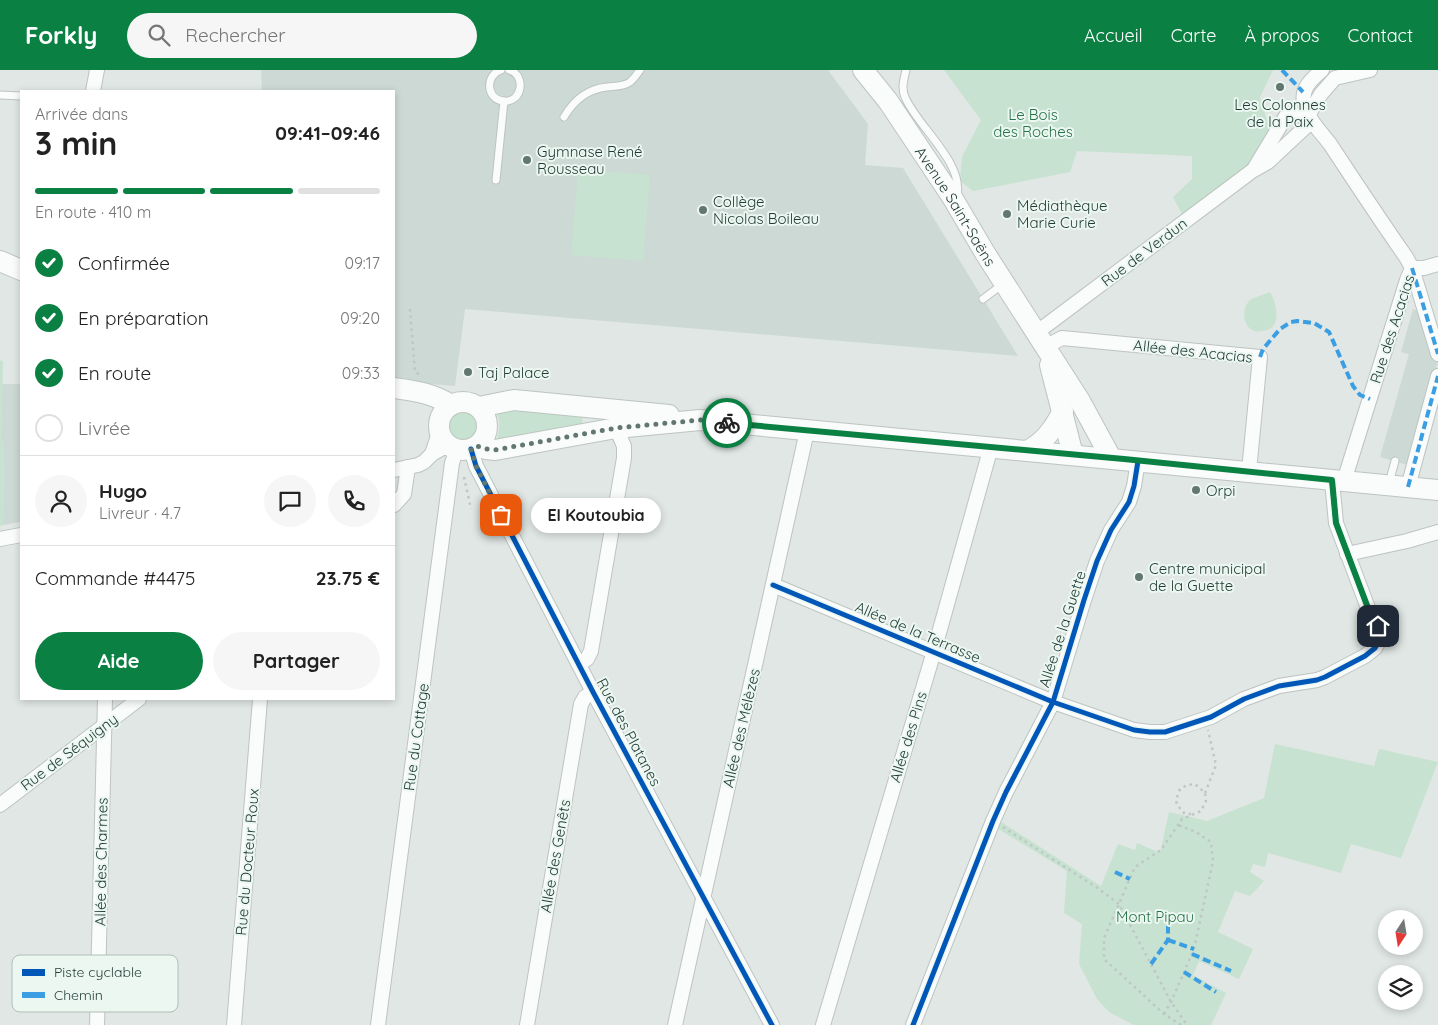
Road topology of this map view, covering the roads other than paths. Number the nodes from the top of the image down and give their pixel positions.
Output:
1 (97, 70) edge
2 (501, 70) edge
3 (512, 70) edge
4 (640, 70) edge
5 (863, 70) edge
6 (906, 70) edge
7 (1322, 70) edge
8 (1370, 70) edge
9 (1332, 74) edge
10 (92, 90) edge
11 (1303, 92) junction
12 (0, 95) edge
13 (20, 96) edge
14 (504, 101) junction
15 (1286, 116) junction
16 (564, 117) dead end
17 (1311, 118) junction
18 (1252, 171) junction
19 (496, 180) dead end
20 (955, 202) junction
21 (0, 252) edge
22 (20, 259) edge
23 (0, 261) edge
24 (1438, 264) edge
25 (1412, 268) junction
26 (20, 270) edge
27 (1005, 282) junction
28 (983, 299) dead end
29 (1040, 340) junction
30 (1438, 354) edge
31 (1438, 376) edge
32 (395, 388) edge
33 (395, 396) edge
34 (479, 407) junction
35 (1063, 411) junction
36 (700, 420) junction
37 (616, 428) junction
38 (807, 430) junction
39 (452, 436) junction
40 (991, 447) junction
41 (1027, 450) junction
42 (1073, 455) junction
43 (1110, 458) junction
44 (1138, 461) junction
45 (1395, 461) dead end
46 (408, 468) junction
47 (395, 470) edge
48 (1249, 472) junction
49 (1338, 481) junction
50 (1388, 485) junction
51 (1408, 487) junction
52 (1438, 490) edge
53 (395, 504) edge
54 (1438, 532) edge
55 (20, 535) edge
56 (0, 539) edge
57 (1348, 554) junction
58 (773, 585) junction
59 (934, 652) junction
60 (579, 664) junction
61 (593, 692) junction
62 (105, 700) edge
63 (138, 700) edge
64 (260, 700) edge
65 (1052, 702) junction
66 (105, 724) junction
67 (0, 804) edge
68 (704, 897) junction
69 (99, 955) edge
70 (97, 1012) edge
71 (97, 1025) edge
72 (234, 1025) edge
73 (378, 1025) edge
74 (526, 1025) edge
75 (675, 1025) edge
76 (772, 1025) edge
77 (823, 1025) edge
78 (913, 1025) edge

1 - 10 street
2 - 14 lane
3 - 14 lane
4 - 16 lane
5 - 20 main road, Avenue Saint-Saëns
6 - 20 lane
7 - 11 street, Rue de Verdun
8 - 9 street
9 - 17 street, Rue de Verdun
11 - 15 street, Rue de Verdun
11 - 17 street
12 - 13 lane
14 - 19 lane
15 - 17 street
15 - 18 street, Rue de Verdun
17 - 18 street, Rue de Verdun
17 - 25 street, Rue des Acacias
18 - 29 street, Rue de Verdun
20 - 27 main road, Avenue Saint-Saëns
21 - 22 main road
23 - 26 main road
24 - 25 street
25 - 30 street
25 - 49 street, Rue des Acacias
27 - 28 lane
27 - 29 main road, Avenue Saint-Saëns
29 - 35 main road, Avenue Saint-Saëns
29 - 43 main road, Avenue Saint-Saëns
29 - 48 street, Allée des Acacias
31 - 51 street
32 - 39 main road
33 - 39 main road
34 - 36 main road
34 - 39 main road
34 - 39 main road
35 - 41 main road
35 - 42 main road, Avenue Saint-Saëns
36 - 37 main road
36 - 38 main road
37 - 39 main road
37 - 60 street
38 - 40 main road
38 - 58 street, Allée des Mélèzes
39 - 46 street
39 - 60 street, Rue des Platanes
39 - 73 street, Rue du Cottage
40 - 41 main road
40 - 59 street, Allée des Pins
41 - 42 main road
42 - 43 main road
43 - 44 main road
44 - 48 main road
44 - 65 street, Allée de la Guette
45 - 50 lane
46 - 47 street
46 - 53 street
48 - 49 main road
49 - 50 main road
49 - 57 street, Allée de la Terrasse
50 - 51 main road
51 - 52 main road
54 - 57 street
55 - 56 street
57 - 65 street, Allée de la Terrasse
58 - 59 street, Allée de la Terrasse
58 - 68 street, Allée des Mélèzes
59 - 65 street, Allée de la Terrasse
59 - 77 street, Allée des Pins
60 - 61 street, Rue des Platanes
61 - 68 street, Rue des Platanes
61 - 74 street, Allée des Genêts
62 - 66 street, Allée des Charmes
63 - 66 street, Rue de Séquigny
64 - 72 street, Rue du Docteur Roux
65 - 78 street, Allée de la Guette
66 - 67 street, Rue de Séquigny
66 - 69 street, Allée des Charmes
68 - 75 street, Allée des Mélèzes
68 - 76 street, Rue des Platanes
70 - 71 street, Allée des Charmes

